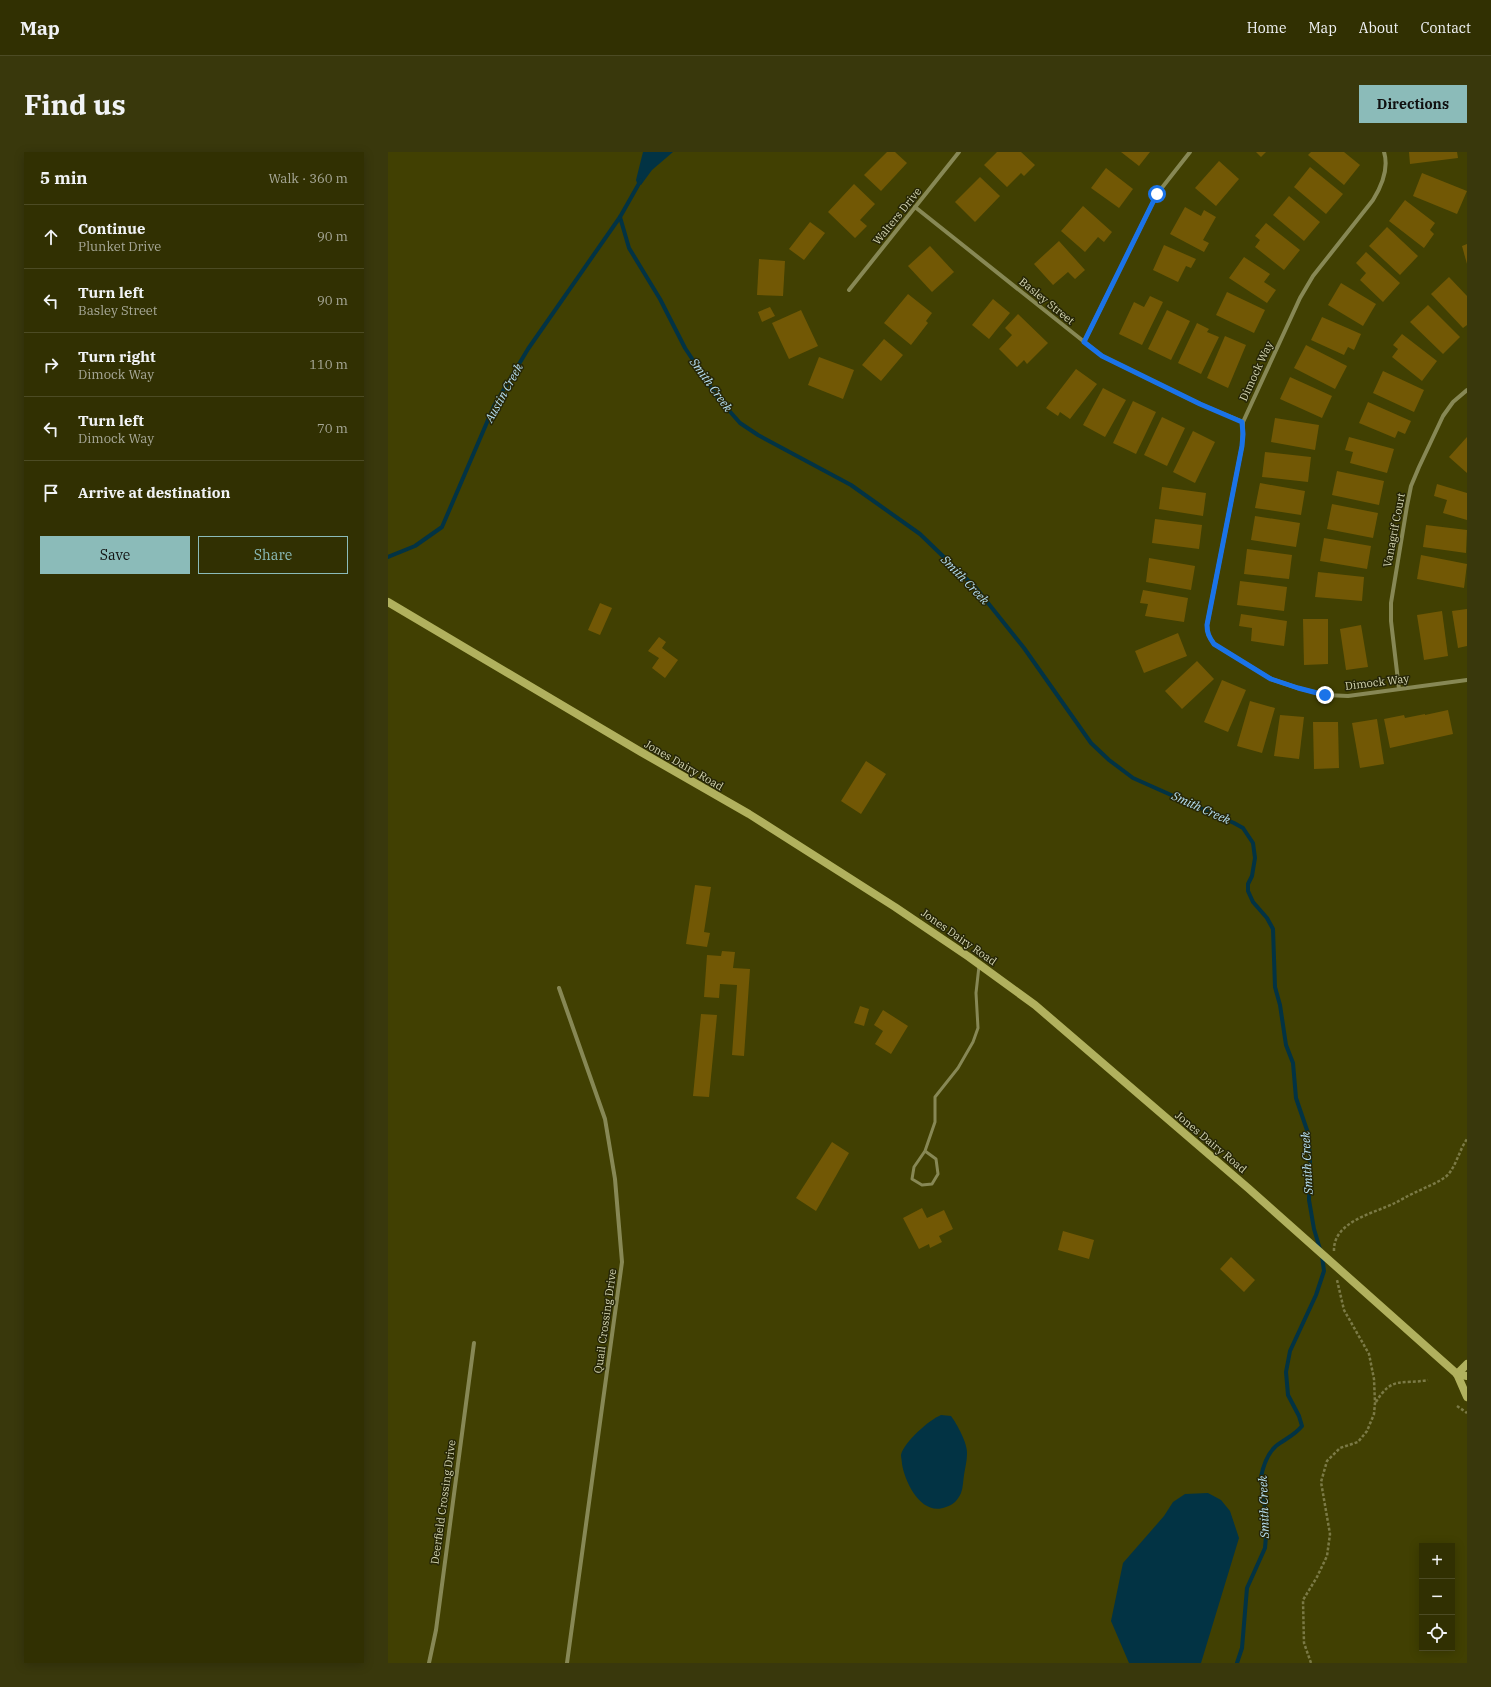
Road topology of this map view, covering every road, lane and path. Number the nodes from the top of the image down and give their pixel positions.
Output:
1 (959, 152) edge
2 (1190, 152) edge
3 (1384, 152) edge
4 (915, 207) junction
5 (849, 290) dead end
6 (1084, 342) junction
7 (1467, 390) edge
8 (1242, 422) junction
9 (388, 602) edge
10 (1467, 680) edge
11 (1399, 689) junction
12 (979, 964) junction
13 (559, 988) dead end
14 (1467, 1139) edge
15 (925, 1151) junction
16 (1335, 1257) dead end
17 (1336, 1274) dead end
18 (474, 1343) dead end
19 (1467, 1364) edge
20 (1457, 1374) junction
21 (1467, 1376) edge
22 (1428, 1380) dead end
23 (1467, 1397) edge
24 (1375, 1403) junction
25 (1457, 1406) dead end
26 (1467, 1413) edge
27 (429, 1663) edge
28 (566, 1663) edge
29 (1311, 1663) edge

1 - 4 street, Walters Drive
2 - 6 street
3 - 8 street, Dimock Way
4 - 5 street, Walters Drive
4 - 6 street, Basley Street
6 - 8 street, Basley Street
7 - 11 street, Vanagrif Court
8 - 11 street, Dimock Way
9 - 12 street, Jones Dairy Road
10 - 11 street, Dimock Way
12 - 15 lane
12 - 20 street, Jones Dairy Road
13 - 28 street, Quail Crossing Drive
14 - 16 path
15 - 15 lane
17 - 24 path
18 - 27 street, Deerfield Crossing Drive
19 - 20 street
20 - 21 street
20 - 23 street, Jones Dairy Road
22 - 24 path
24 - 29 path
25 - 26 path

